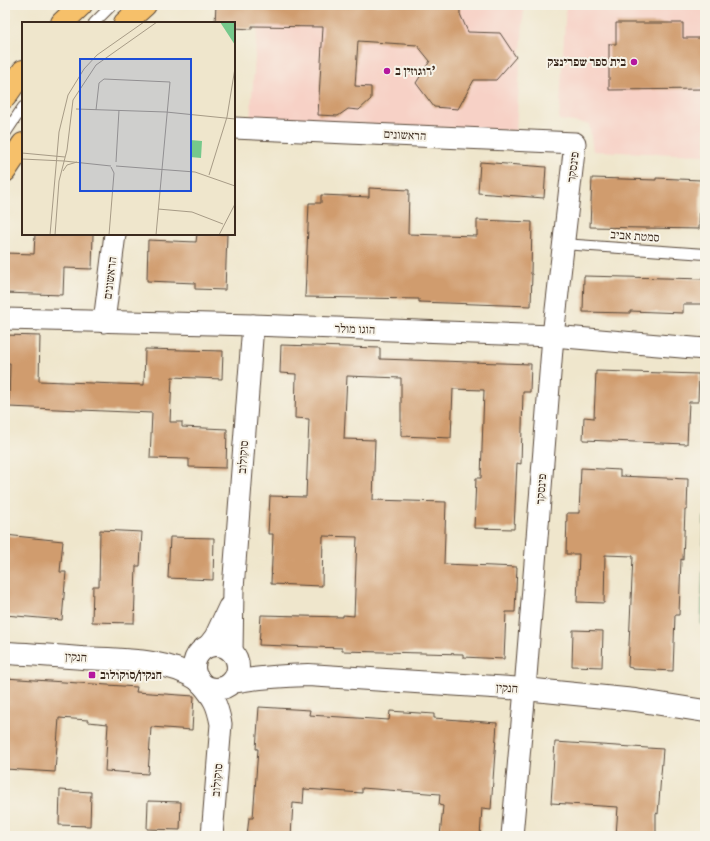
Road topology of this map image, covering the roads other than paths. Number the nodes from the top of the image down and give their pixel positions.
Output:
1 (81, 5) edge
2 (112, 5) edge
3 (145, 5) edge
4 (63, 22) edge
5 (95, 22) edge
6 (126, 22) edge
7 (22, 72) edge
8 (5, 97) edge
9 (22, 108) edge
10 (235, 128) edge
11 (5, 134) edge
12 (575, 143) joint
13 (22, 146) edge
14 (5, 171) edge
15 (115, 235) edge
16 (564, 244) junction
17 (705, 254) edge
18 (5, 319) edge
19 (104, 322) junction
20 (253, 325) junction
21 (553, 336) junction
22 (705, 349) edge
23 (233, 589) junction
24 (205, 648) junction
25 (9, 652) edge
26 (234, 653) junction
27 (137, 661) junction
28 (308, 675) junction
29 (200, 682) junction
30 (233, 682) junction
31 (525, 689) junction
32 (705, 711) edge
33 (212, 836) edge
34 (512, 836) edge

1 - 4 main road
2 - 5 lane
3 - 6 main road
7 - 8 main road
9 - 11 lane
10 - 12 street, הראשונים
12 - 16 street, פינסקר
13 - 14 main road
15 - 19 street, הראשונים
16 - 17 lane, סמטת אביב
16 - 21 street, פינסקר
18 - 19 street, הוגו מולר
19 - 20 street, הוגו מולר
20 - 21 street, הוגו מולר
20 - 23 street, סוקולוב
21 - 22 street, הוגו מולר
21 - 31 street, פינסקר
23 - 24 street, סוקולוב
23 - 26 street, סוקולוב
24 - 26 street
24 - 27 street, חנקין
24 - 29 street
25 - 27 street, חנקין
26 - 28 street, חנקין
26 - 30 street
27 - 29 street, חנקין
28 - 30 street, חנקין
28 - 31 street, חנקין
29 - 30 street
29 - 33 street, סוקולוב
31 - 32 street, חנקין
31 - 34 street, פינסקר

